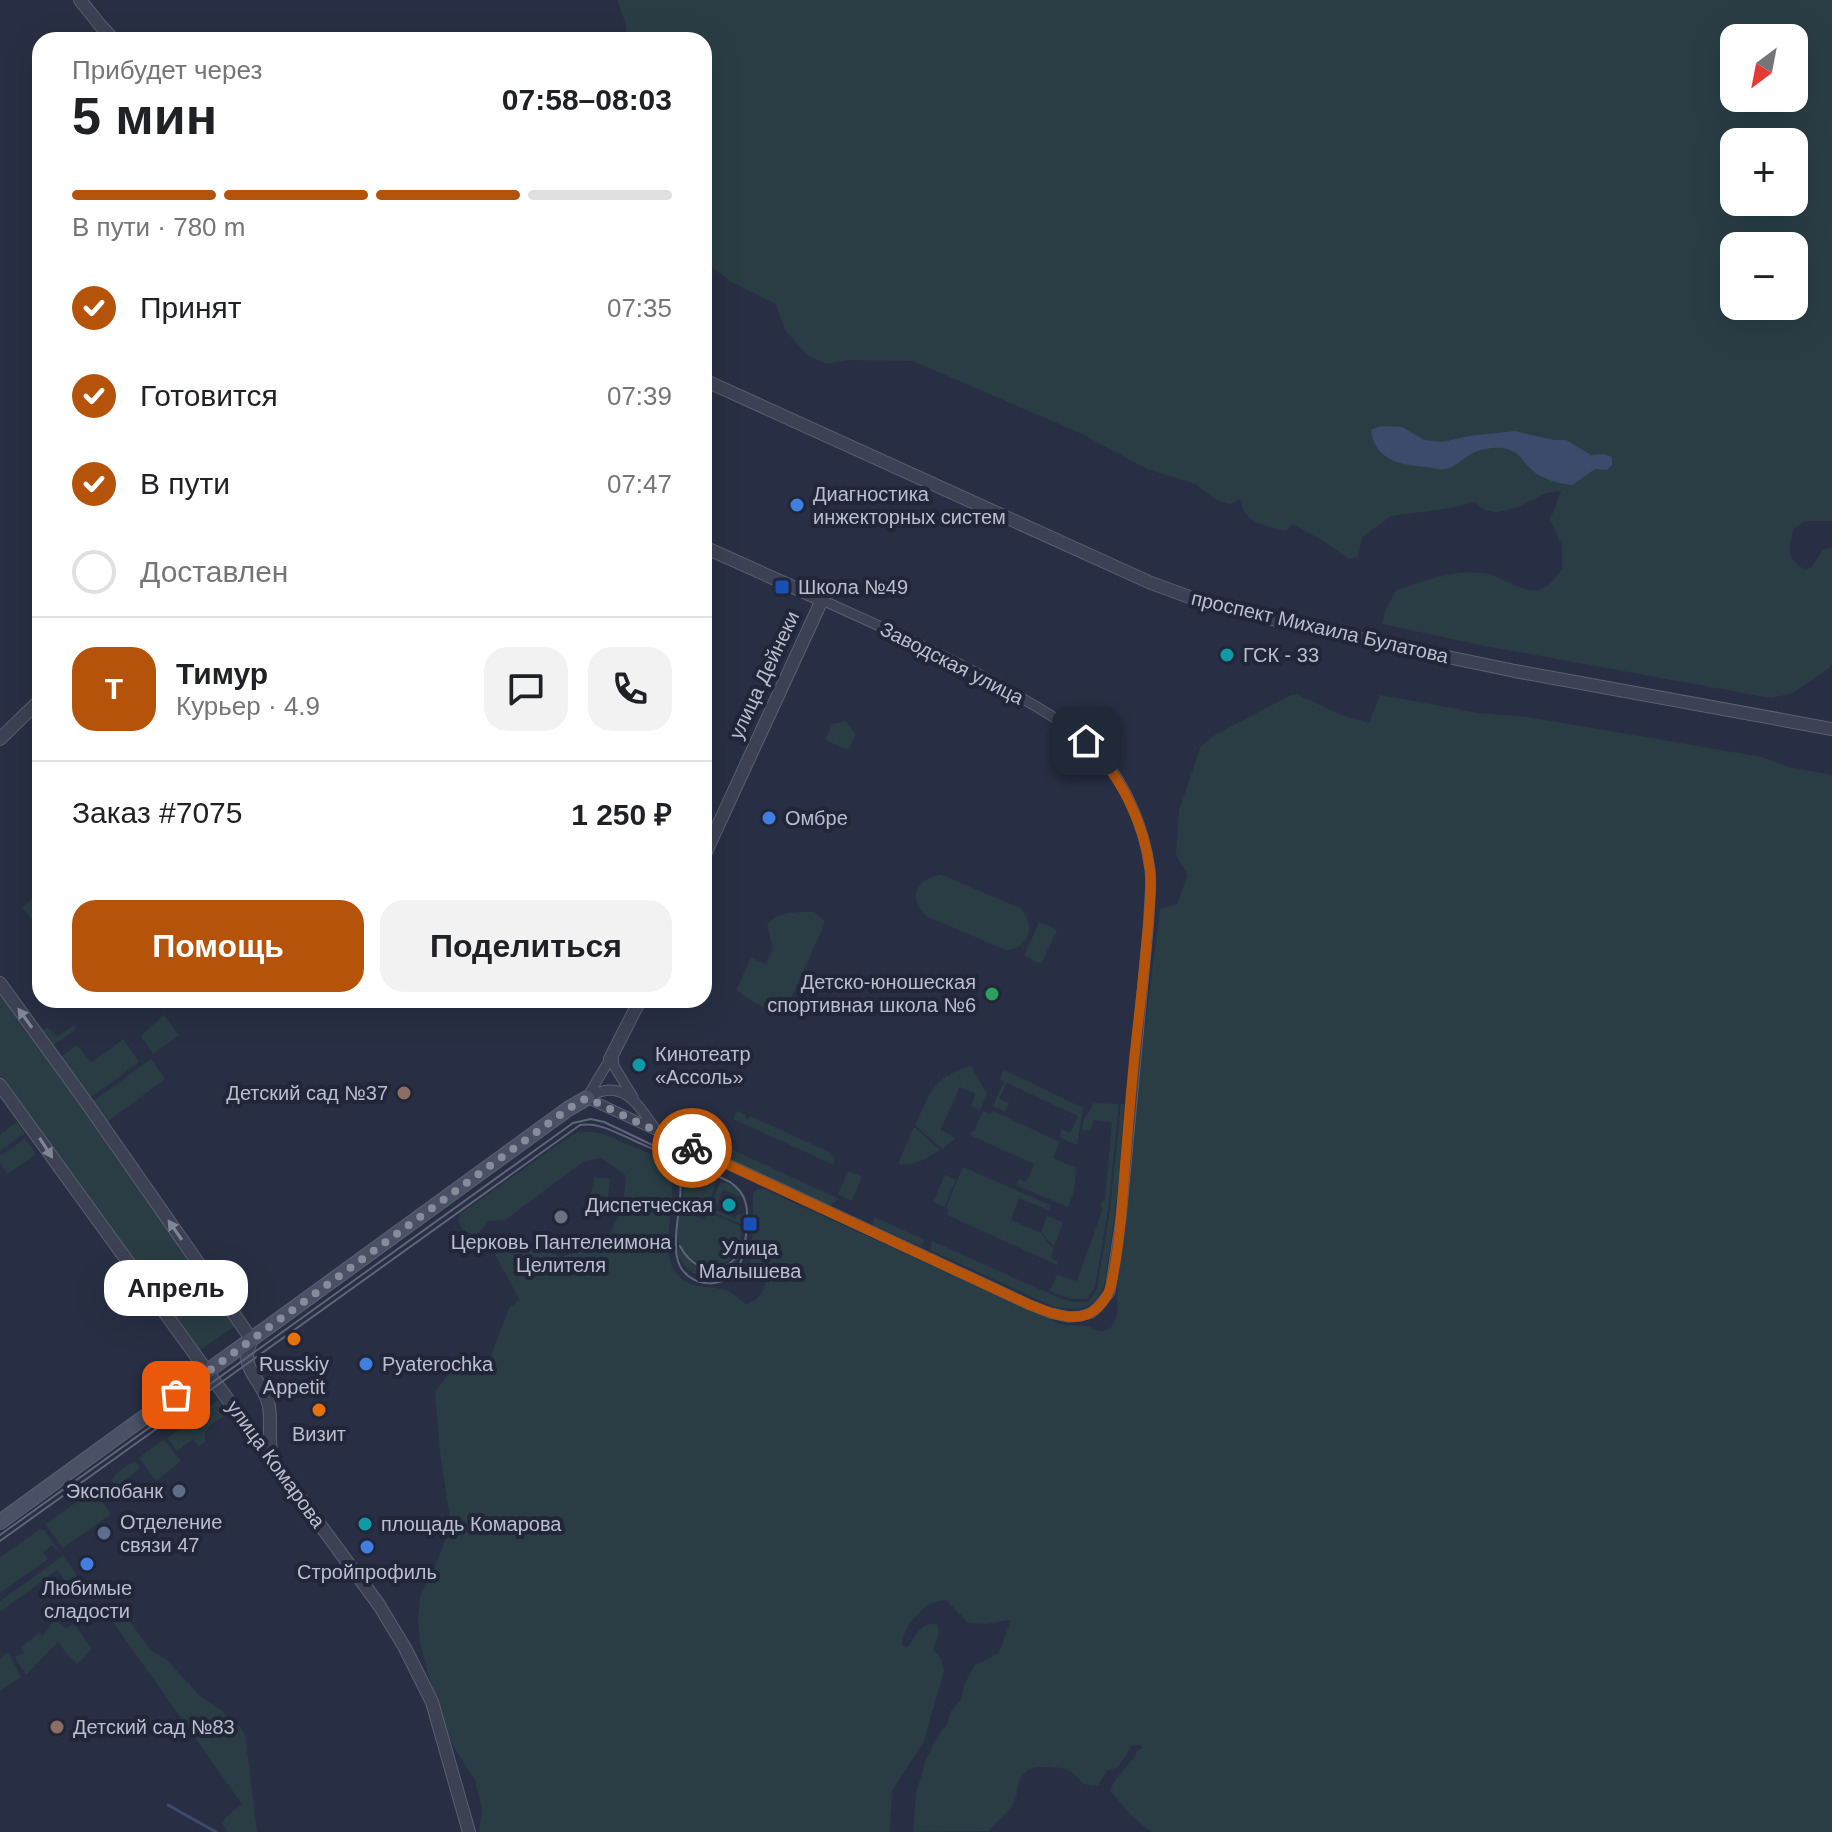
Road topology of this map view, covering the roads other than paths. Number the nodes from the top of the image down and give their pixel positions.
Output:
1 (80, 0) edge
2 (107, 32) edge
3 (712, 384) edge
4 (712, 551) edge
5 (822, 600) junction
6 (32, 708) edge
7 (1832, 729) edge
8 (0, 739) edge
9 (712, 839) edge
10 (0, 983) edge
11 (636, 1008) edge
12 (612, 1057) junction
13 (0, 1085) edge
14 (587, 1098) junction
15 (639, 1106) junction
16 (656, 1130) junction
17 (252, 1340) junction
18 (225, 1359) junction
19 (207, 1371) junction
20 (258, 1381) junction
21 (266, 1399) junction
22 (249, 1428) junction
23 (271, 1456) junction
24 (0, 1522) edge
25 (469, 1832) edge

1 - 2 street
3 - 7 street, проспект Михаила Булатова
4 - 5 street, Заводская улица
5 - 9 street, улица Дейнеки
5 - 16 street, Заводская улица
6 - 8 street
17 -> 10 street
11 - 12 street
12 - 14 street
12 - 15 street
13 -> 19 street, улица Комарова
14 - 15 street
14 - 16 street
14 - 17 main road
15 - 16 street
17 - 18 main road
17 - 20 street
18 - 19 main road
18 - 20 street
19 - 22 street, улица Комарова
19 - 24 main road
20 - 21 street
21 - 22 street
21 - 23 street
22 - 23 street, улица Комарова
23 - 25 street, улица Комарова

